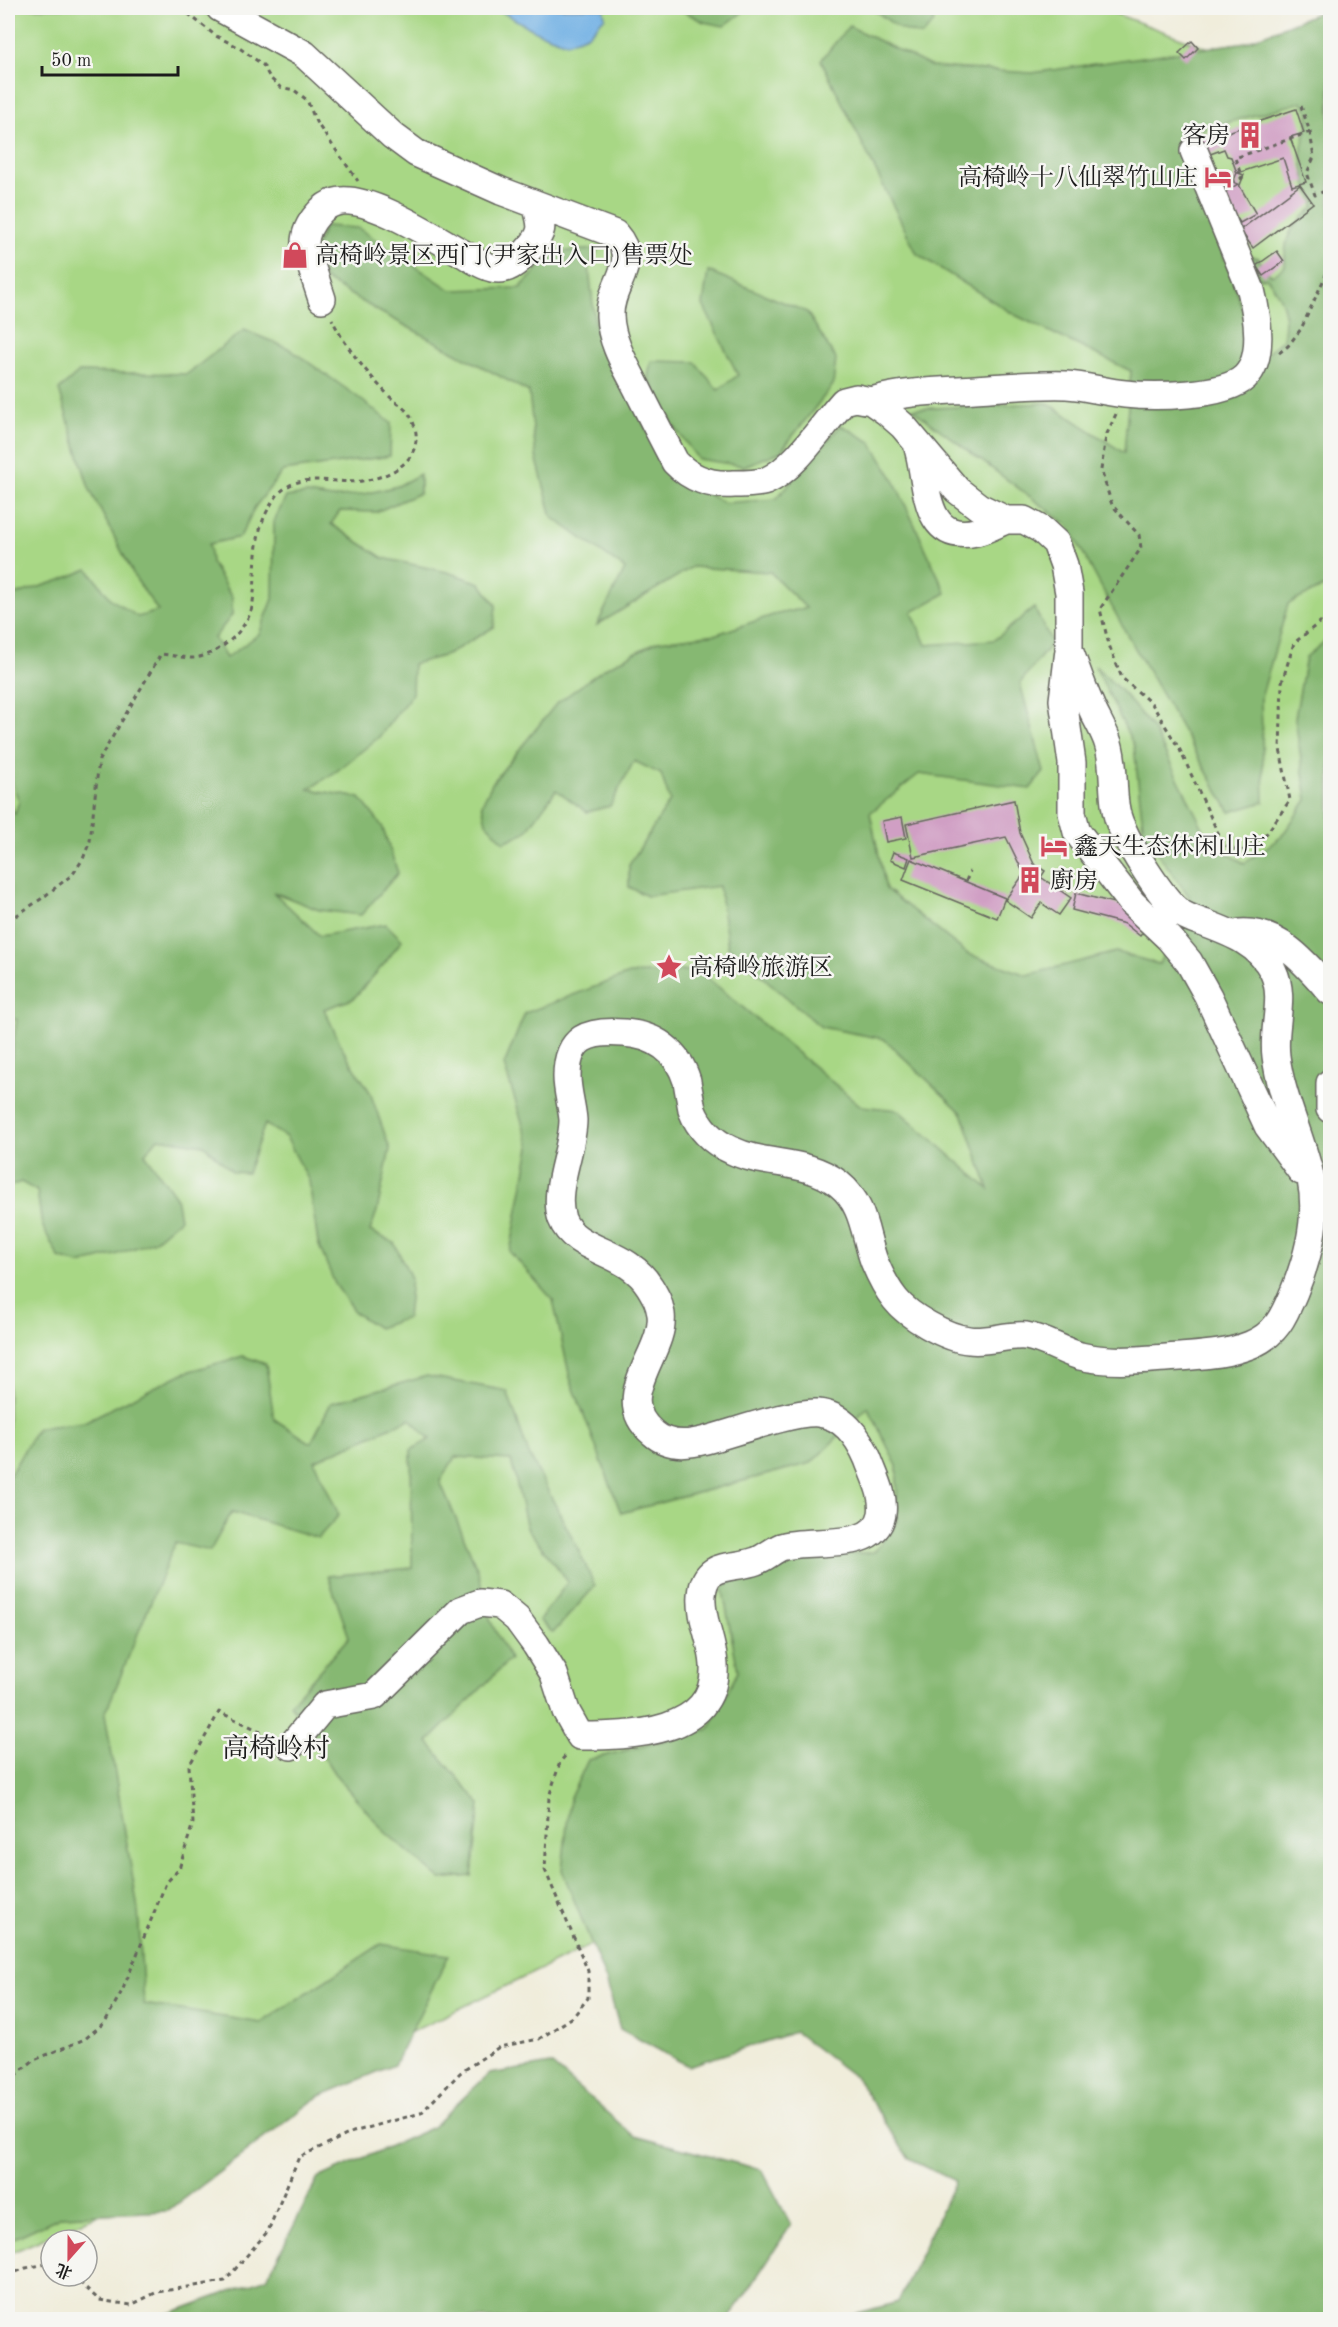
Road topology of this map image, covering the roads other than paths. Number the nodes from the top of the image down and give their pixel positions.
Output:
1 (220, 8) edge
2 (1194, 151) dead end
3 (536, 204) junction
4 (322, 298) road end
5 (871, 402) junction
6 (916, 442) junction
7 (1006, 520) junction
8 (1069, 650) junction
9 (1232, 934) junction
10 (1330, 991) edge
11 (1330, 1083) edge
12 (1330, 1109) edge
13 (1313, 1186) junction
14 (291, 1746) road end

1 - 3 street
2 - 5 street
3 - 4 street
3 - 5 street
5 - 6 street
6 - 7 street
6 - 7 street
7 - 8 street
8 - 9 street
8 - 13 street
9 - 10 street
9 - 13 street
11 - 12 street
13 - 14 street

